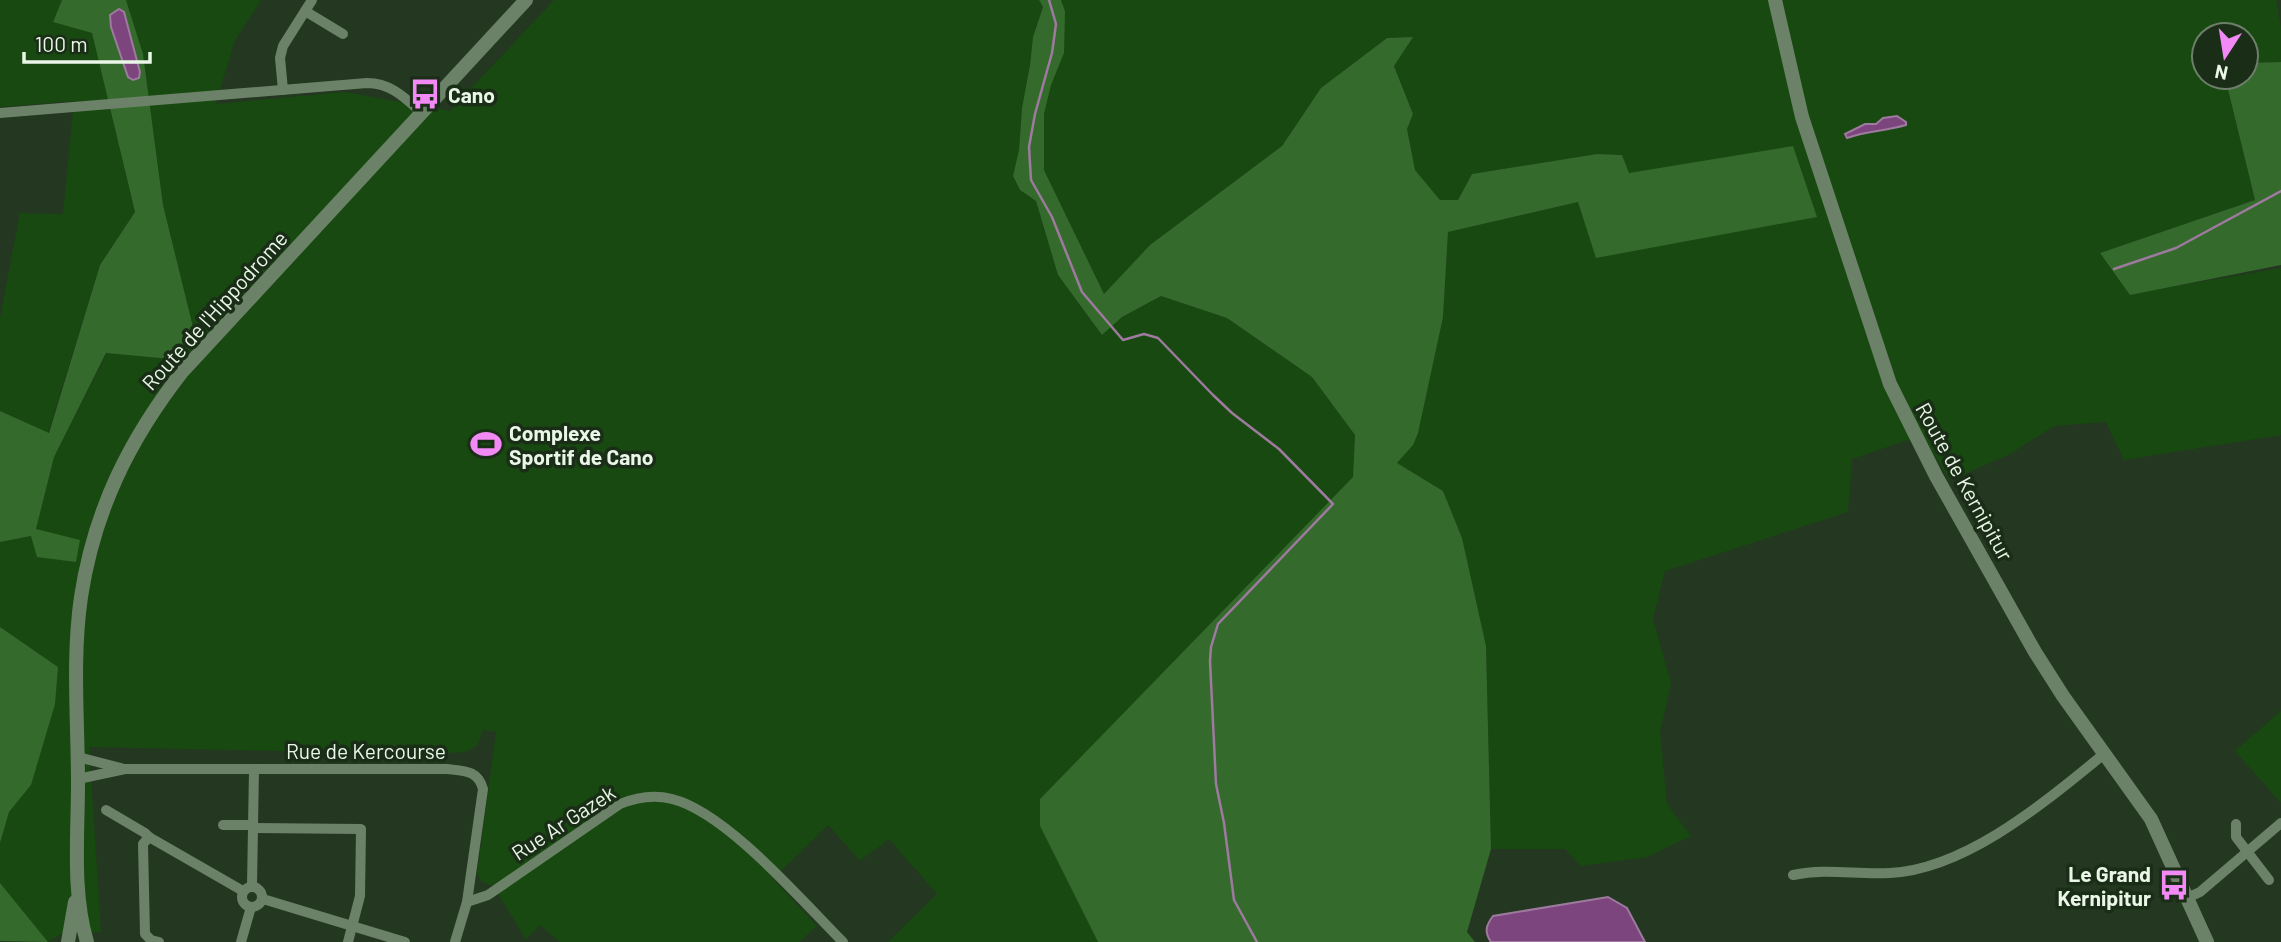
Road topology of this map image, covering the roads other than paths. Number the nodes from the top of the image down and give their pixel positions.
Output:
1 (312, 0) edge
2 (526, 0) edge
3 (1775, 0) edge
4 (305, 11) junction
5 (343, 34) dead end
6 (283, 90) junction
7 (0, 113) edge
8 (422, 113) junction
9 (2104, 754) junction
10 (78, 757) junction
11 (125, 769) junction
12 (254, 769) junction
13 (78, 779) junction
14 (106, 810) dead end
15 (2281, 823) edge
16 (2236, 824) dead end
17 (223, 825) dead end
18 (253, 827) junction
19 (149, 837) junction
20 (2246, 852) junction
21 (1793, 875) dead end
22 (2269, 880) dead end
23 (78, 887) junction
24 (248, 888) junction
25 (2187, 898) junction
26 (263, 899) junction
27 (467, 902) junction
28 (251, 907) junction
29 (353, 927) junction
30 (68, 942) edge
31 (87, 942) edge
32 (159, 942) edge
33 (242, 942) edge
34 (348, 942) edge
35 (405, 942) edge
36 (455, 942) edge
37 (843, 942) edge
38 (2207, 942) edge

1 - 4 street
2 - 8 main road, Route de l'Hippodrome
3 - 9 main road, Route de Kernipitur
4 - 5 street
4 - 6 street
6 - 7 street
6 - 8 street
8 - 10 main road, Route de l'Hippodrome
9 - 21 street
9 - 25 main road, Route de Kernipitur
10 - 11 street, Rue de Kercourse
10 - 13 main road, Route de l'Hippodrome
11 - 12 street, Rue de Kercourse
11 - 13 street, Rue de Kercourse
12 - 18 street
12 - 27 street, Rue de Kercourse
13 - 23 main road, Route de l'Hippodrome
14 - 19 street
15 - 20 street
16 - 20 street
17 - 18 street
18 - 24 street
18 - 29 street
19 - 24 street
19 - 32 street
20 - 22 street
20 - 25 street
23 - 30 main road, Route de l'Hippodrome
23 - 31 main road, Route de l'Hippodrome
24 - 26 street
24 - 28 street
25 - 38 main road, Route de Kernipitur
26 - 28 street
26 - 29 street
27 - 36 street, Rue de Kercourse
27 - 37 street, Rue Ar Gazek
28 - 33 street
29 - 34 street
29 - 35 street

